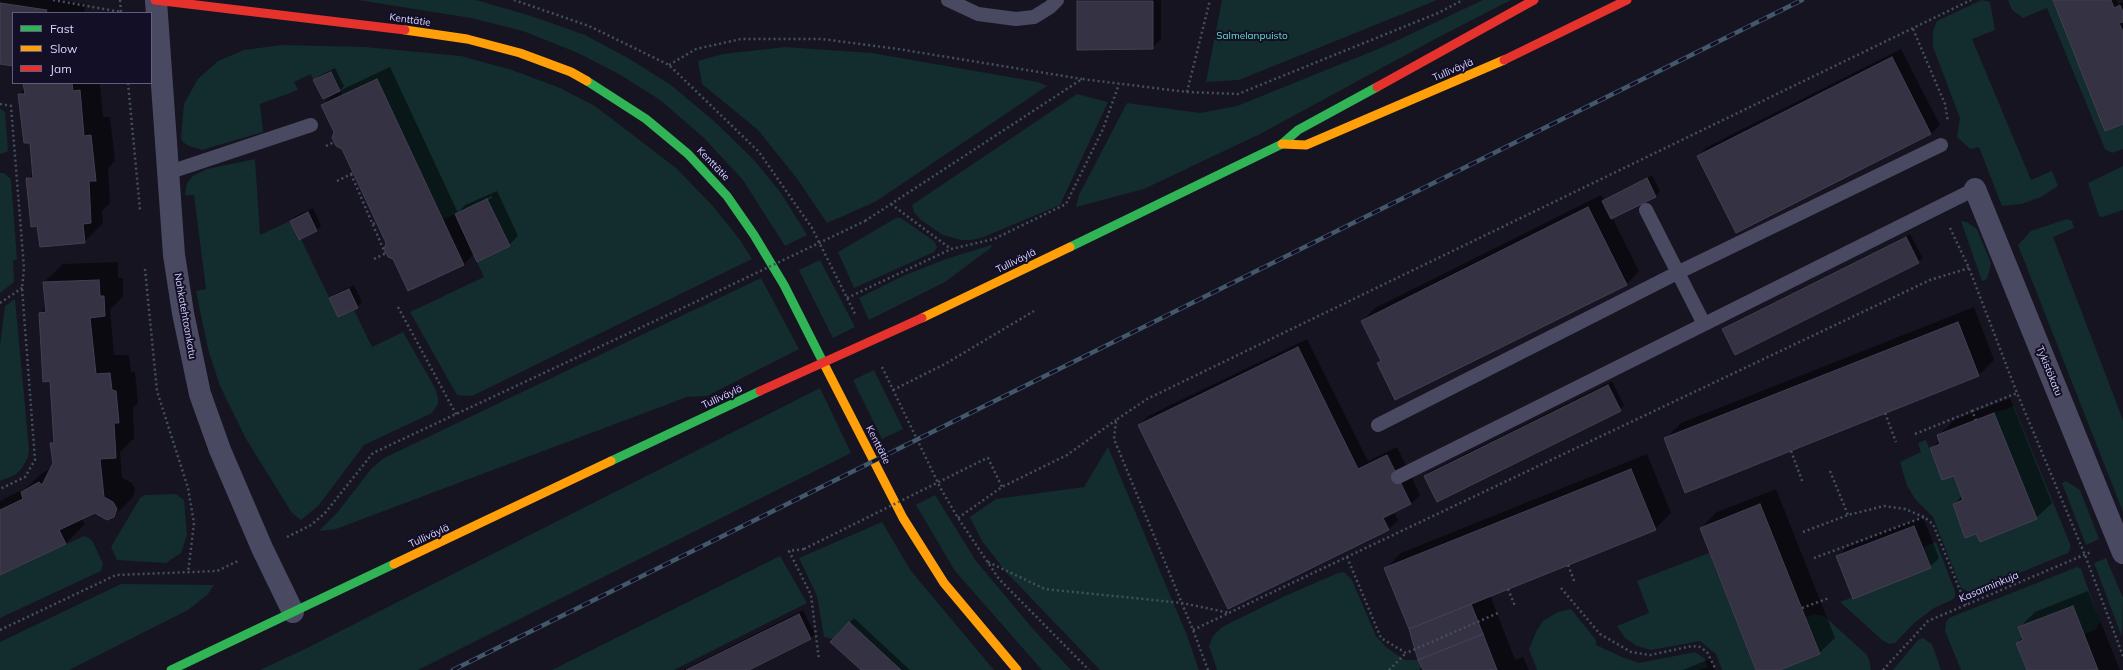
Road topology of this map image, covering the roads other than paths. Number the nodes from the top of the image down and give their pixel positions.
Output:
1 (155, 0) edge
2 (948, 0) edge
3 (1056, 0) edge
4 (1534, 0) edge
5 (1627, 0) edge
6 (311, 125) dead end
7 (1282, 144) junction
8 (1941, 145) dead end
9 (167, 173) junction
10 (1975, 189) joint
11 (1646, 210) dead end
12 (1677, 273) junction
13 (1704, 324) junction
14 (1378, 426) dead end
15 (1398, 477) dead end
16 (2121, 547) edge
17 (294, 612) junction
18 (171, 670) edge
19 (1017, 670) edge

1 - 9 street, Nahkatehtaankatu
1 - 19 main road, Kenttätie
2 - 3 lane
4 - 7 main road, Tulliväylä
5 - 7 main road, Tulliväylä
6 - 9 lane
7 - 17 main road, Tulliväylä, bridge
8 - 12 lane
9 - 17 street, Nahkatehtaankatu
10 - 13 lane
10 - 16 street, Tykistökatu
11 - 12 lane
12 - 13 lane
12 - 14 lane
13 - 15 lane
17 - 18 main road, Tulliväylä

